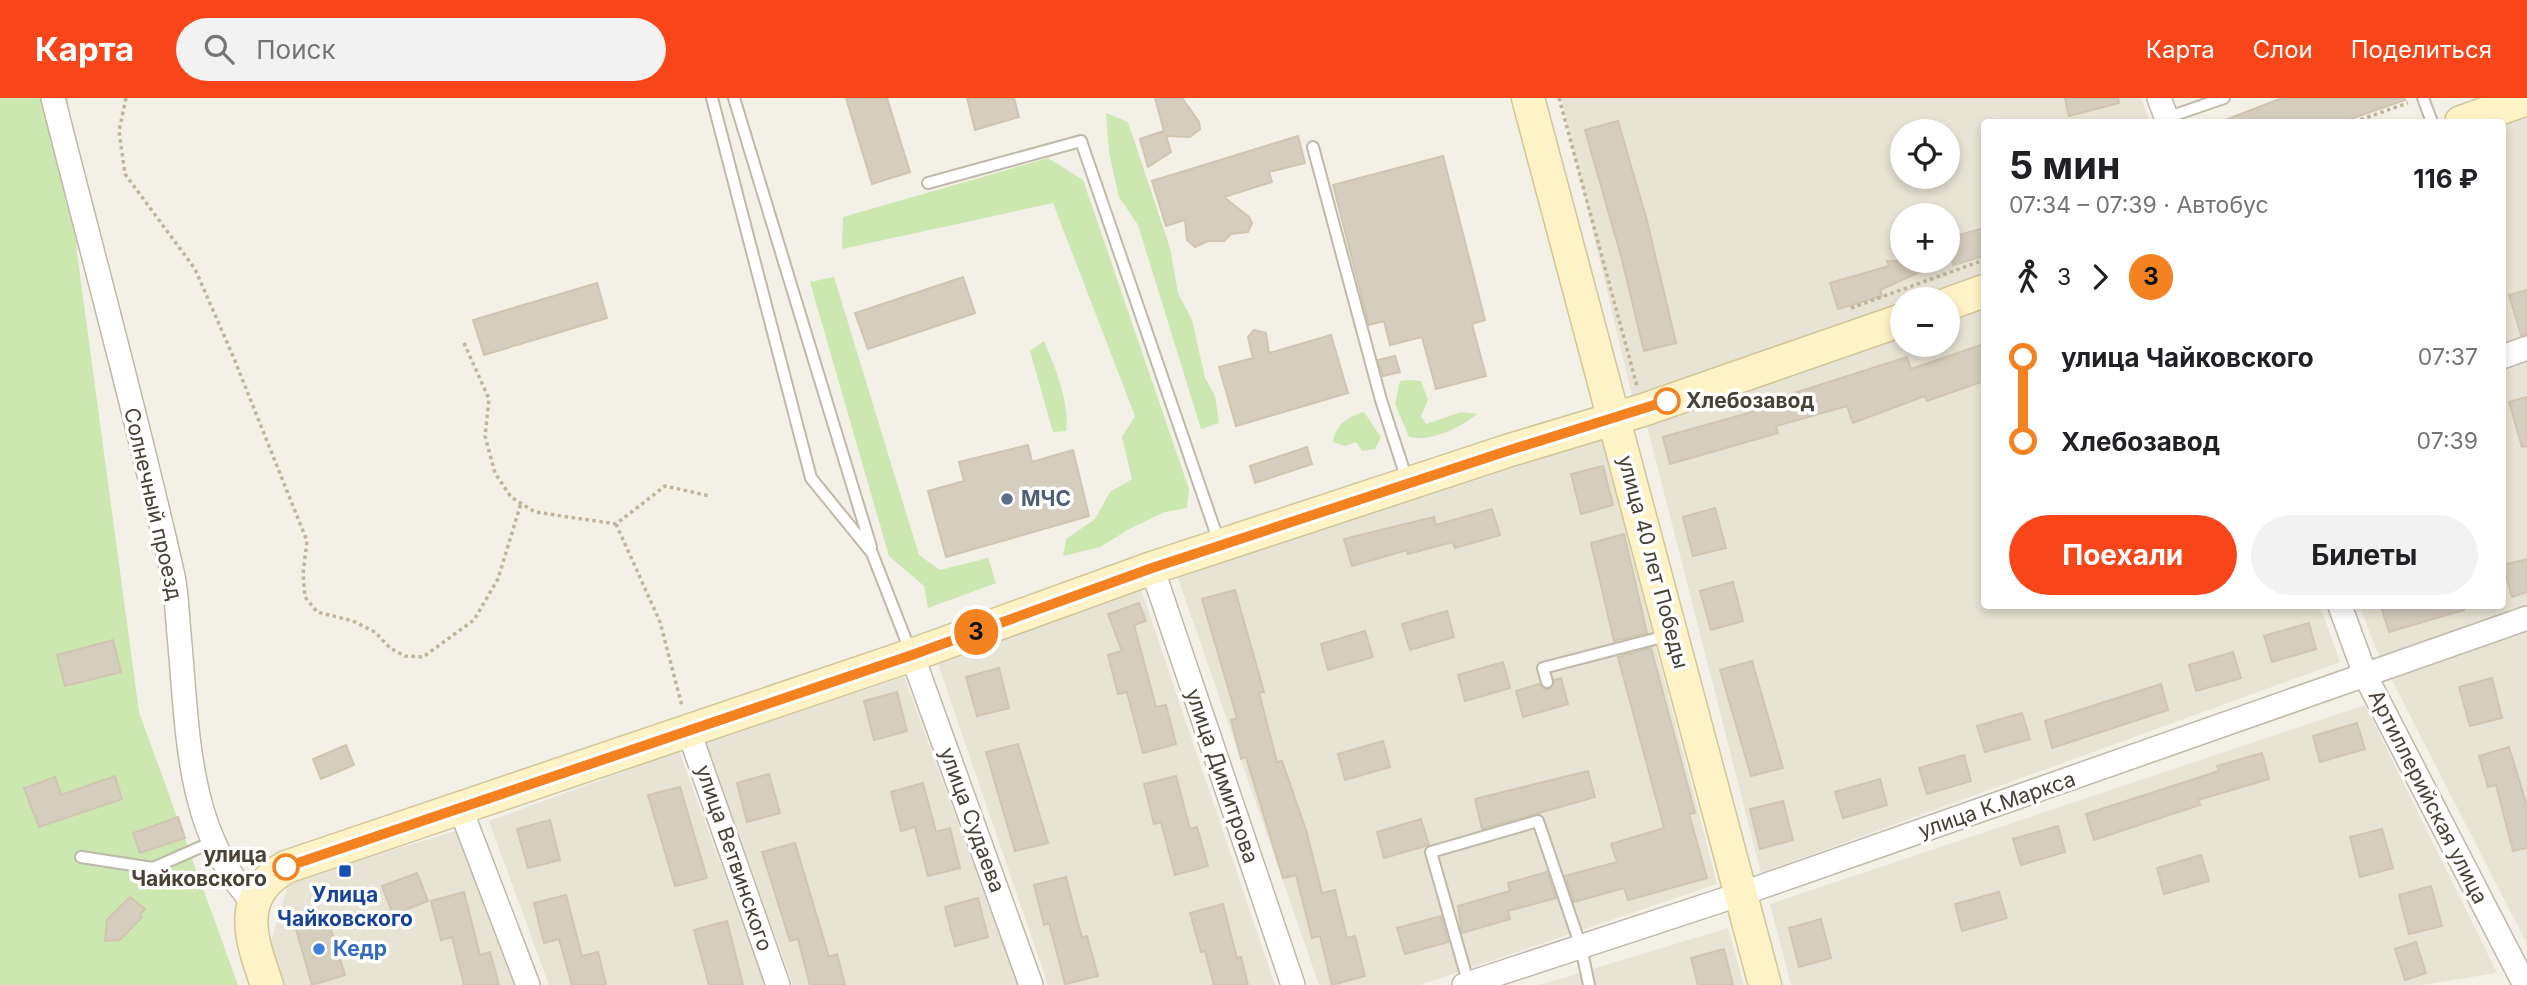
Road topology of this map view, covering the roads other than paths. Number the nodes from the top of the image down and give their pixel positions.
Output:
1 (54, 98) edge
2 (712, 98) edge
3 (733, 98) edge
4 (1528, 98) edge
5 (2224, 98) edge
6 (2423, 98) edge
7 (2527, 99) edge
8 (2164, 113) edge
9 (2431, 119) edge
10 (2470, 119) edge
11 (1313, 147) dead end
12 (928, 183) dead end
13 (1981, 292) edge
14 (1960, 300) edge
15 (1890, 324) edge
16 (2527, 348) edge
17 (2506, 356) edge
18 (1615, 418) junction
19 (1408, 485) junction
20 (1220, 546) junction
21 (872, 552) junction
22 (1152, 568) junction
23 (2341, 609) edge
24 (2527, 618) edge
25 (1672, 635) junction
26 (912, 655) junction
27 (2366, 677) junction
28 (1547, 682) dead end
29 (689, 732) junction
30 (461, 810) junction
31 (212, 842) junction
32 (81, 857) dead end
33 (1741, 894) junction
34 (254, 903) junction
35 (1581, 947) junction
36 (267, 985) edge
37 (528, 985) edge
38 (778, 985) edge
39 (1031, 985) edge
40 (1293, 985) edge
41 (1467, 985) edge
42 (1589, 985) edge
43 (1765, 985) edge
44 (2525, 985) edge

1 - 31 street, Солнечный проезд
2 - 21 lane
3 - 21 lane
4 - 18 street, улица 40 лет Победы
5 - 8 lane
6 - 9 lane
7 - 10 street
11 - 19 lane
12 - 20 lane
13 - 14 street
15 - 18 street
16 - 17 street
18 - 19 street
18 - 25 street, улица 40 лет Победы
19 - 20 street
20 - 22 street
21 - 26 lane
22 - 26 street
22 - 40 street, улица Димитрова
23 - 27 street, Артиллерийская улица
24 - 27 street, улица К.Маркса
25 - 28 lane
25 - 33 street, улица 40 лет Победы
26 - 29 street
26 - 39 street, улица Судаева
27 - 33 street, улица К.Маркса
27 - 44 street, Артиллерийская улица
29 - 30 street
29 - 38 street, улица Ветвинского
30 - 34 street
30 - 37 street
31 - 32 lane
31 - 34 street, Солнечный проезд
33 - 35 street, улица К.Маркса
33 - 43 street, улица 40 лет Победы
34 - 36 street
35 - 41 street, улица К.Маркса
35 - 41 lane
35 - 42 lane

